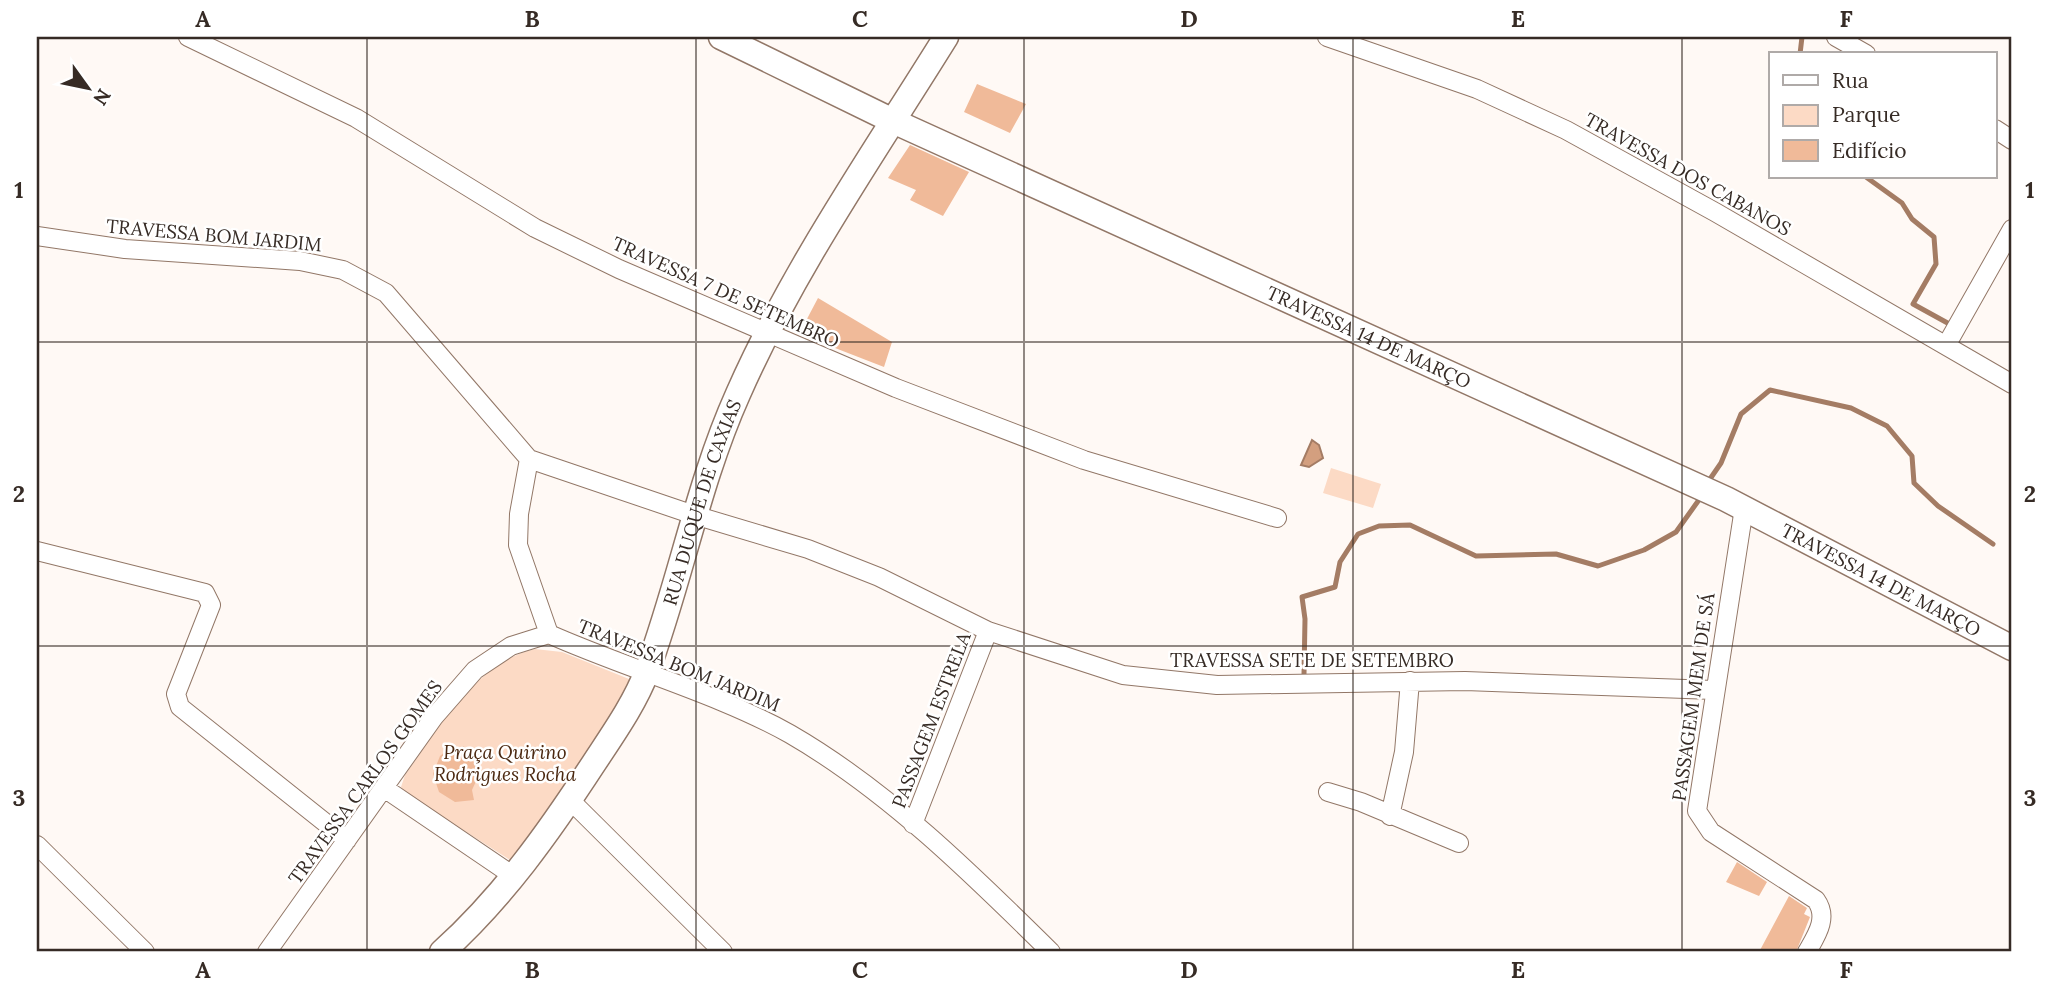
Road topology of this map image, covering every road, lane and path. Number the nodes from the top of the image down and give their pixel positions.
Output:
1 (188, 37) edge
2 (721, 37) edge
3 (946, 37) edge
4 (1327, 37) edge
5 (1836, 37) edge
6 (1862, 52) edge
7 (893, 121) junction
8 (1996, 130) edge
9 (2012, 139) edge
10 (2012, 229) edge
11 (37, 236) edge
12 (767, 333) junction
13 (1947, 344) junction
14 (2012, 384) edge
15 (529, 459) junction
16 (1744, 508) junction
17 (694, 515) junction
18 (1277, 518) dead end
19 (37, 551) edge
20 (988, 631) junction
21 (549, 634) junction
22 (2012, 648) edge
23 (645, 674) junction
24 (1410, 681) junction
25 (1714, 690) junction
26 (384, 788) junction
27 (1328, 792) dead end
28 (570, 800) junction
29 (1390, 816) junction
30 (913, 824) junction
31 (346, 840) junction
32 (1459, 844) dead end
33 (37, 845) edge
34 (515, 877) junction
35 (145, 952) edge
36 (267, 952) edge
37 (442, 952) edge
38 (723, 952) edge
39 (1051, 952) edge
40 (1807, 952) edge

1 - 12 street, TRAVESSA 7 DE SETEMBRO
2 - 7 street, TRAVESSA 14 DE MARÇO
3 - 7 street, RUA DUQUE DE CAXIAS
4 - 13 street, TRAVESSA DOS CABANOS
5 - 6 street
7 - 12 street, RUA DUQUE DE CAXIAS
7 - 16 street, TRAVESSA 14 DE MARÇO
8 - 9 street
10 - 13 street
11 - 15 street, TRAVESSA BOM JARDIM
12 - 17 street, RUA DUQUE DE CAXIAS
12 - 18 street, TRAVESSA 7 DE SETEMBRO
13 - 14 street, TRAVESSA DOS CABANOS
15 - 17 street, TRAVESSA SETE DE SETEMBRO
15 - 21 street, TRAVESSA BOM JARDIM
16 - 22 street, TRAVESSA 14 DE MARÇO
16 - 25 street, PASSAGEM MEM DE SÁ
17 - 20 street, TRAVESSA SETE DE SETEMBRO
17 - 23 street, RUA DUQUE DE CAXIAS
19 - 31 street
20 - 24 street, TRAVESSA SETE DE SETEMBRO
20 - 30 street, PASSAGEM ESTRELA
21 - 23 street, TRAVESSA BOM JARDIM
21 - 26 street, TRAVESSA CARLOS GOMES
23 - 28 street, RUA DUQUE DE CAXIAS
23 - 30 street, TRAVESSA BOM JARDIM
24 - 25 street, TRAVESSA SETE DE SETEMBRO
24 - 29 street
25 - 40 street, PASSAGEM MEM DE SÁ
26 - 31 street, TRAVESSA CARLOS GOMES
26 - 34 street
27 - 29 street
28 - 34 street, RUA DUQUE DE CAXIAS
28 - 38 street
29 - 32 street
30 - 39 street, TRAVESSA BOM JARDIM
31 - 36 street, TRAVESSA CARLOS GOMES
33 - 35 street
34 - 37 street, RUA DUQUE DE CAXIAS

